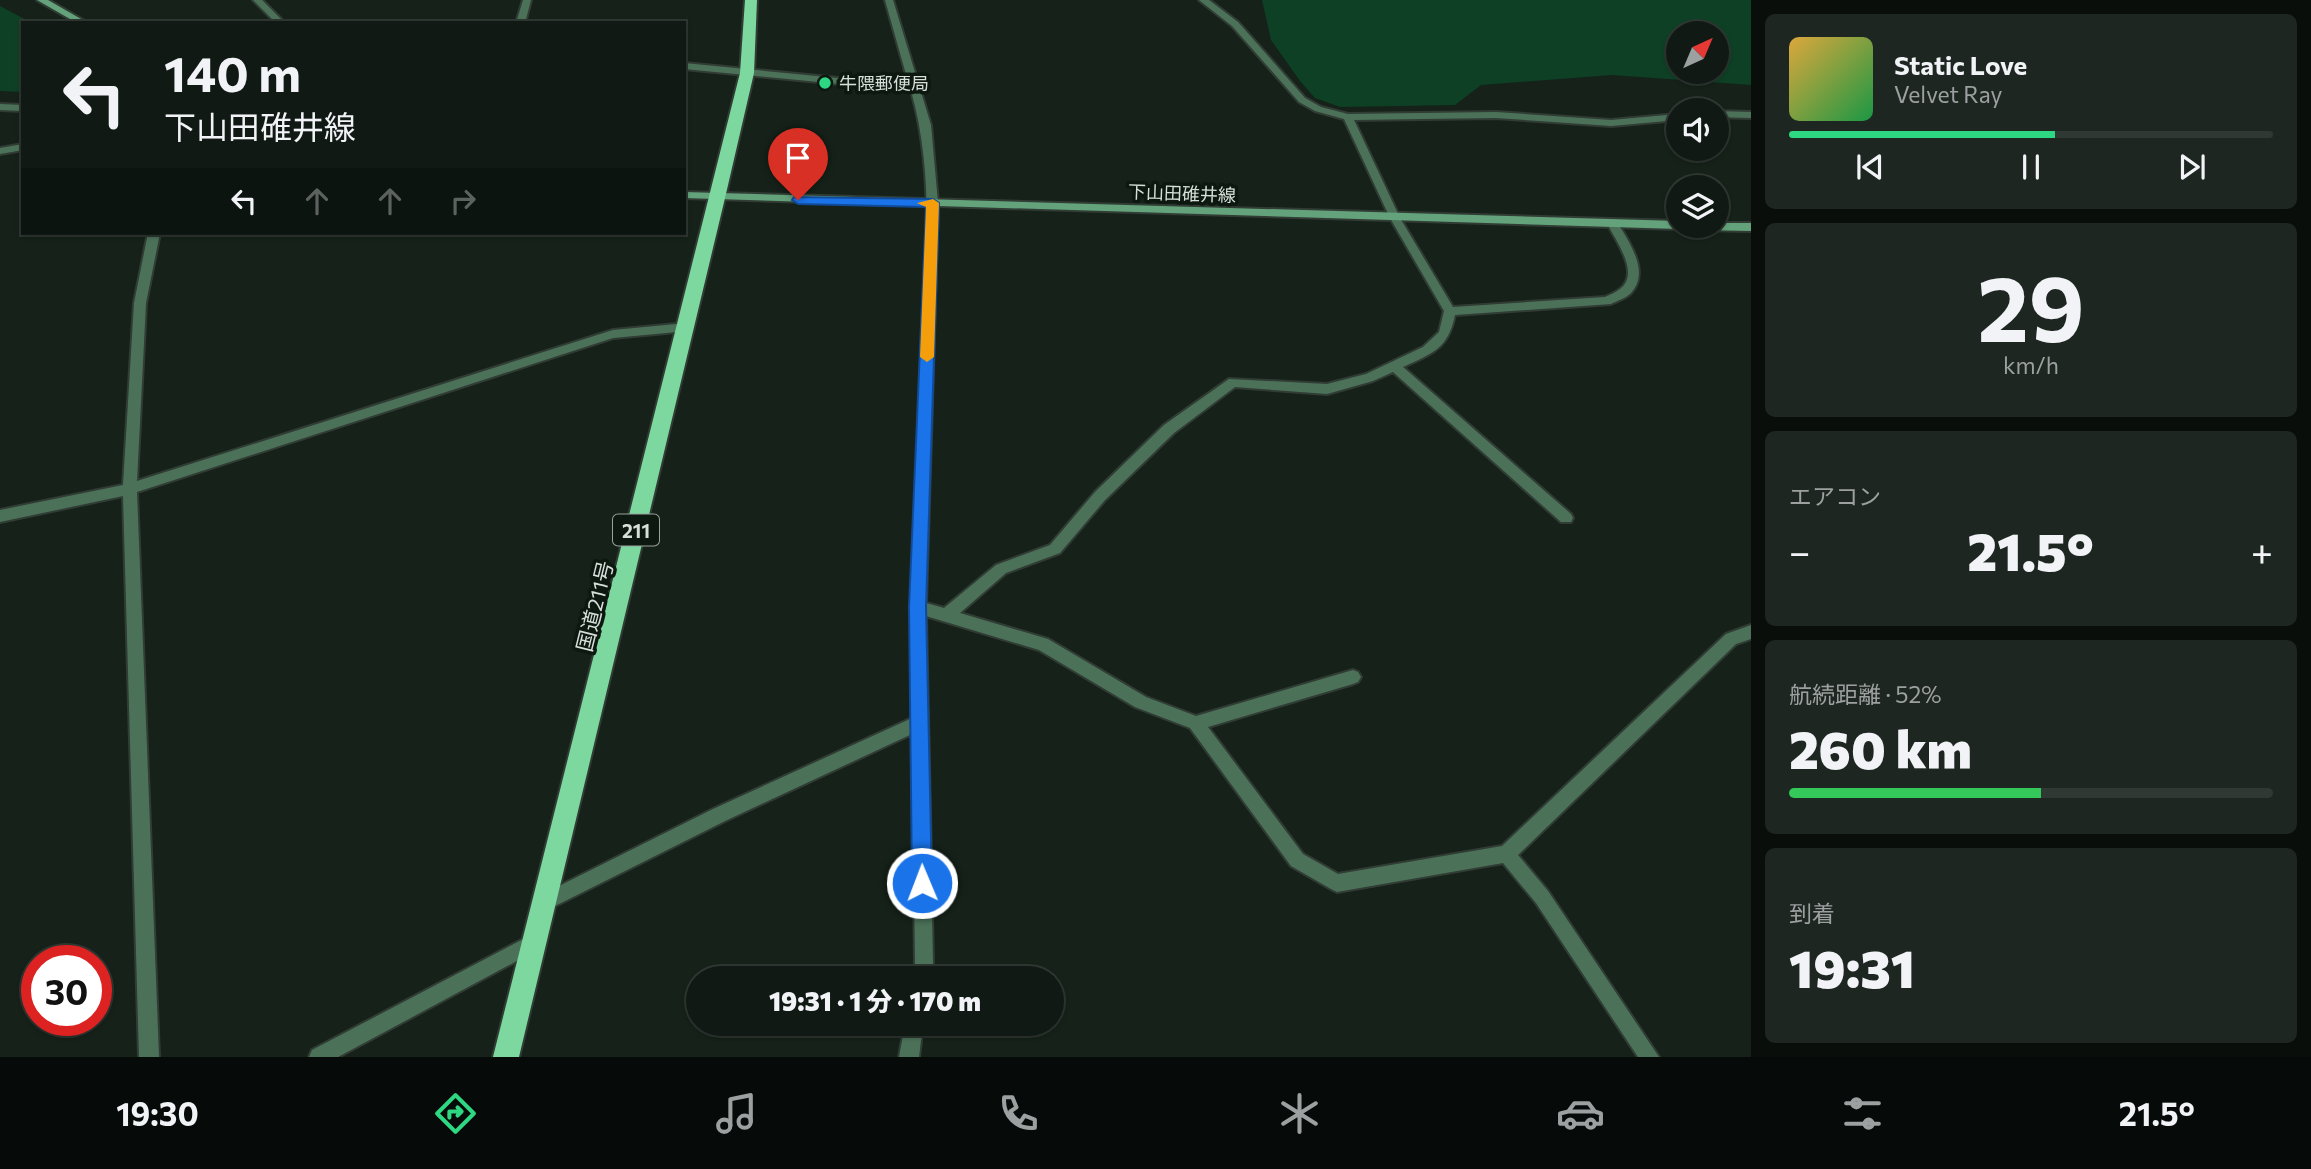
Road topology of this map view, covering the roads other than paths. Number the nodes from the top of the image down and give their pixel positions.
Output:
1 (41, 0) edge
2 (257, 0) edge
3 (527, 0) edge
4 (751, 0) edge
5 (889, 0) edge
6 (1203, 0) edge
7 (81, 21) edge
8 (279, 21) edge
9 (521, 21) edge
10 (686, 66) edge
11 (747, 73) junction
12 (914, 88) junction
13 (0, 107) edge
14 (21, 108) edge
15 (1729, 115) edge
16 (1751, 116) edge
17 (1348, 117) junction
18 (1666, 118) edge
19 (21, 147) edge
20 (0, 152) edge
21 (686, 195) edge
22 (718, 198) junction
23 (933, 203) junction
24 (1395, 218) junction
25 (1612, 223) junction
26 (1666, 225) edge
27 (1729, 227) edge
28 (1751, 227) edge
29 (154, 235) edge
30 (1450, 311) junction
31 (687, 327) junction
32 (1394, 366) junction
33 (130, 489) junction
34 (0, 516) edge
35 (1566, 518) dead end
36 (918, 607) junction
37 (946, 616) junction
38 (1751, 632) edge
39 (1353, 677) dead end
40 (919, 723) junction
41 (1196, 723) junction
42 (1506, 853) junction
43 (543, 903) junction
44 (533, 943) junction
45 (923, 966) edge
46 (912, 1036) edge
47 (149, 1057) edge
48 (319, 1057) edge
49 (506, 1057) edge
50 (909, 1057) edge
51 (1649, 1057) edge

1 - 7 main road
2 - 8 street
3 - 9 street
4 - 11 highway, 国道211号 / 211
5 - 12 street
6 - 17 street
10 - 11 street
11 - 12 street
11 - 22 highway, 国道211号 / 211
12 - 23 street
13 - 14 street
15 - 16 street
17 - 18 street
17 - 24 street
19 - 20 street
21 - 22 main road, 下山田碓井線
22 - 23 main road, 下山田碓井線
22 - 31 highway, 国道211号 / 211
23 - 24 main road, 下山田碓井線
23 - 36 street
24 - 25 main road, 下山田碓井線
24 - 30 street
25 - 26 main road, 下山田碓井線
25 - 30 street
27 - 28 main road
29 - 33 street
30 - 32 street
31 - 33 street
31 - 43 highway, 国道211号 / 211
32 - 35 street
32 - 37 street
33 - 34 street
33 - 47 street
36 - 37 street
36 - 40 street
37 - 41 street
38 - 42 street
39 - 41 street
40 - 43 street
40 - 45 street
41 - 42 street
42 - 51 street
43 - 44 highway, 国道211号 / 211
44 - 48 street
44 - 49 highway, 国道211号 / 211
46 - 50 street

